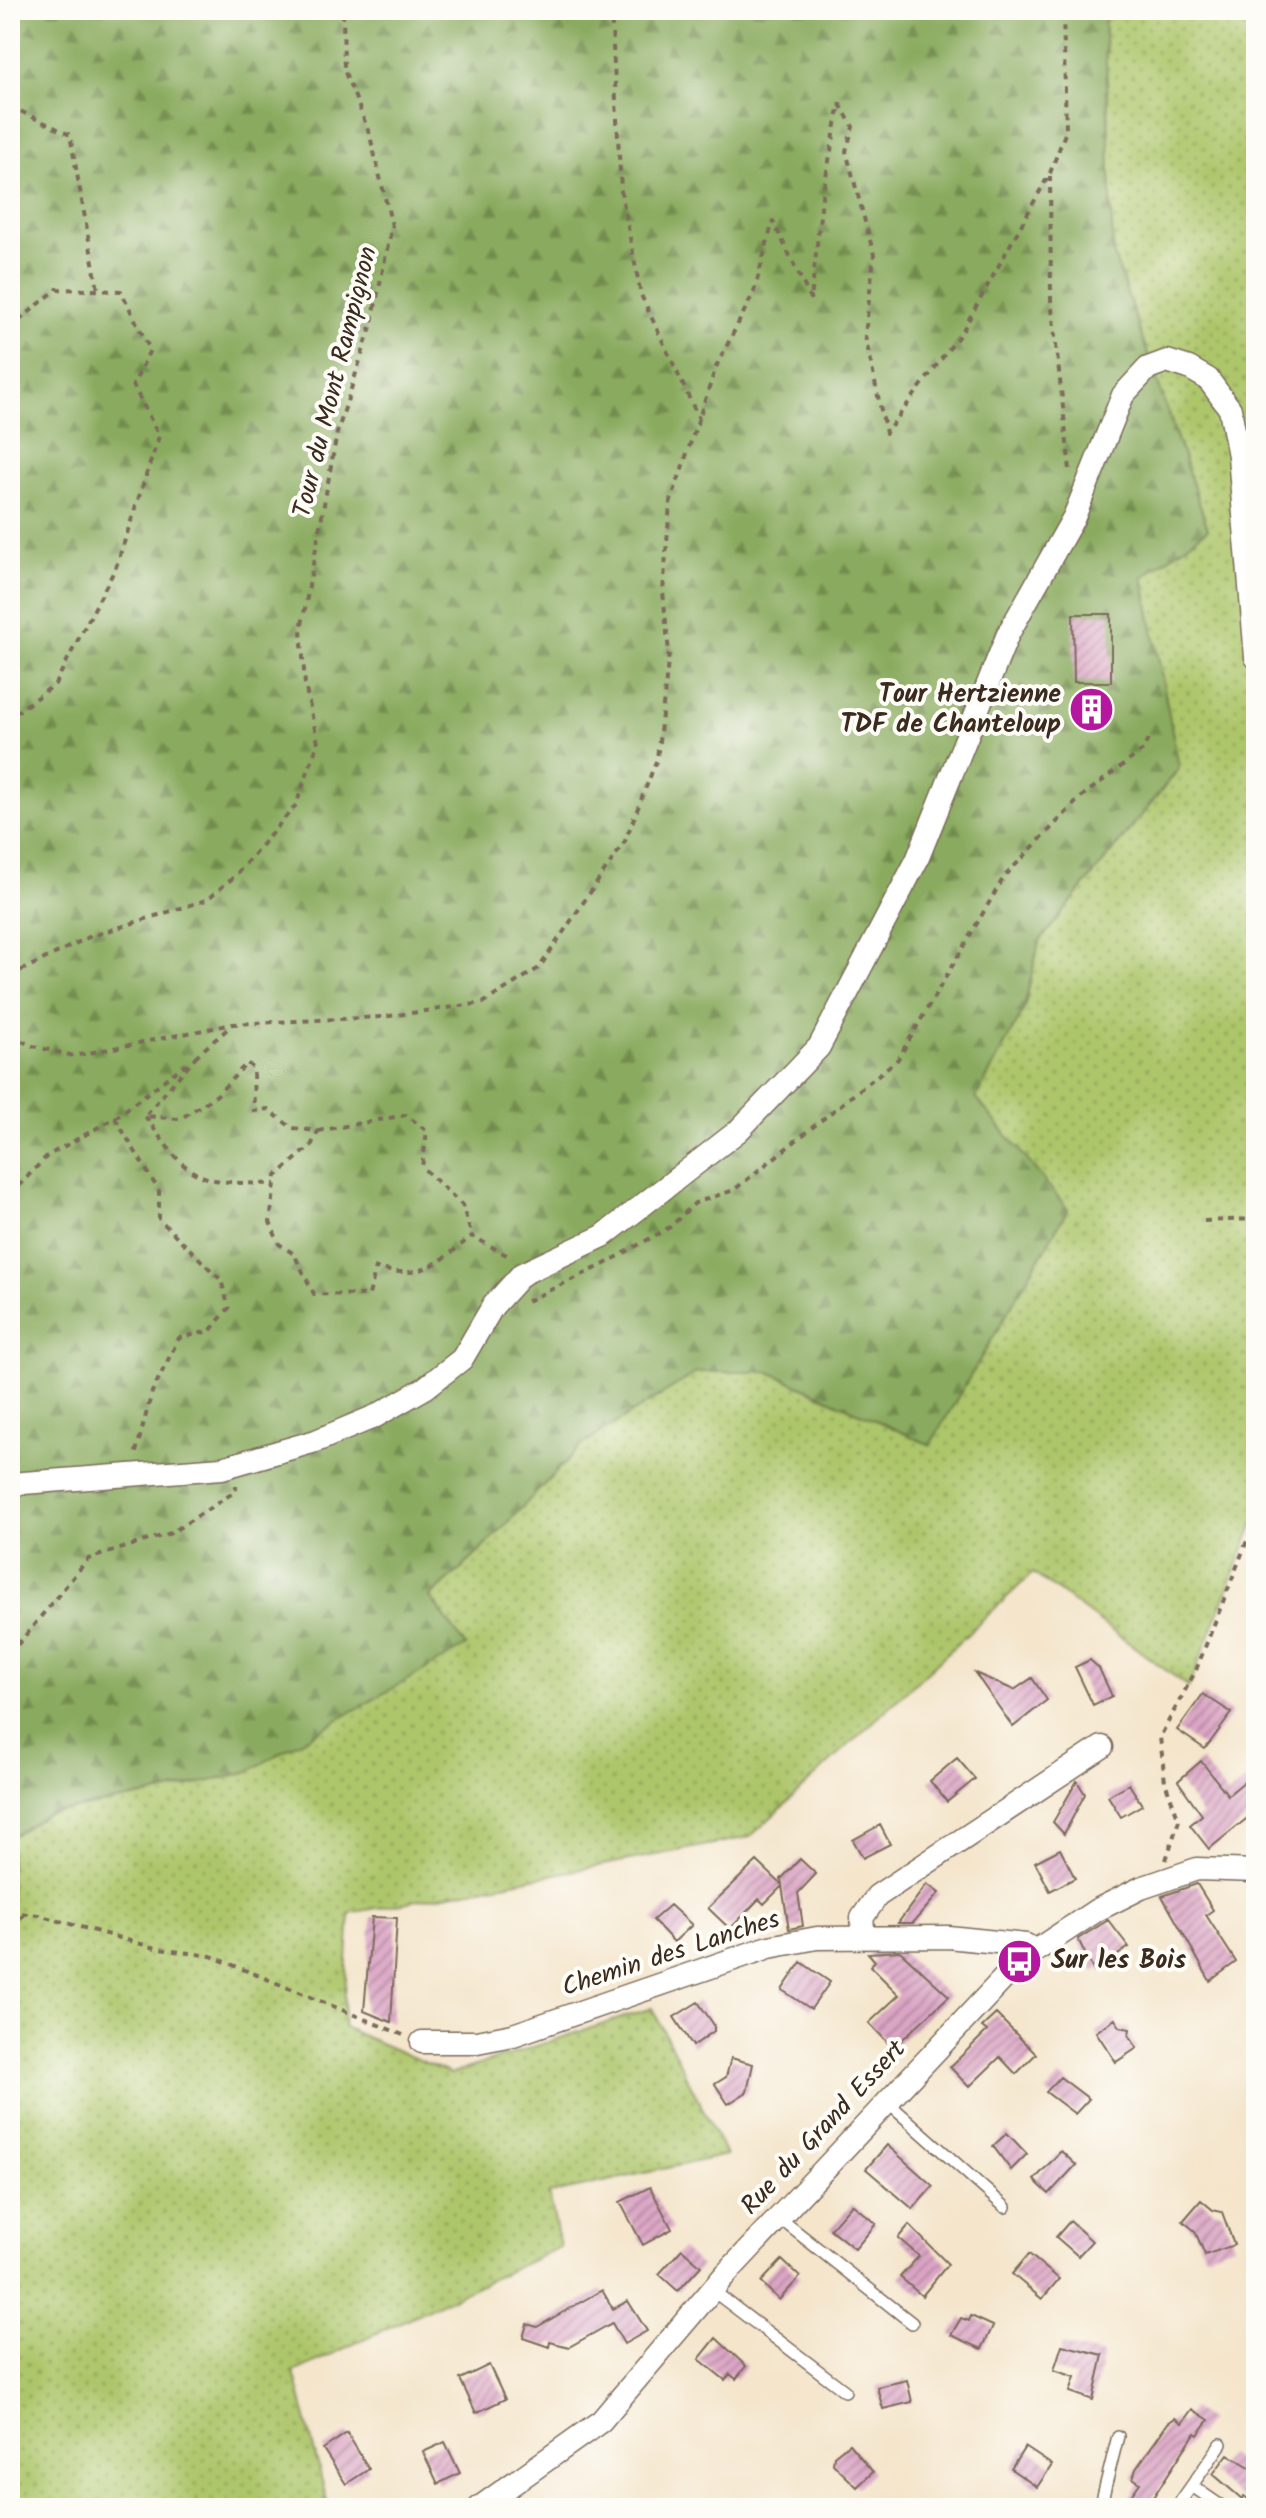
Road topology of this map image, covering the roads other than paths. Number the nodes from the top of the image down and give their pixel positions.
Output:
1 (1256, 657) edge
2 (10, 1484) edge
3 (1102, 1747) dead end
4 (1256, 1871) edge
5 (864, 1936) junction
6 (1033, 1949) junction
7 (422, 2042) road end
8 (886, 2101) junction
9 (1005, 2207) dead end
10 (778, 2217) junction
11 (712, 2290) junction
12 (912, 2323) dead end
13 (845, 2391) dead end
14 (1118, 2436) dead end
15 (1221, 2444) dead end
16 (1192, 2486) junction
17 (483, 2507) edge
18 (1100, 2508) edge
19 (1176, 2508) edge
20 (1224, 2508) edge

1 - 2 street
3 - 5 street
4 - 6 street, Rue du Grand Essert
5 - 6 street, Chemin des Lanches
5 - 7 street, Chemin des Lanches
6 - 8 street, Rue du Grand Essert
8 - 9 lane
8 - 10 street, Rue du Grand Essert
10 - 11 street, Rue du Grand Essert
10 - 12 lane
11 - 13 lane
11 - 17 street, Rue du Grand Essert
14 - 18 lane
15 - 16 lane
16 - 19 lane
16 - 20 lane

